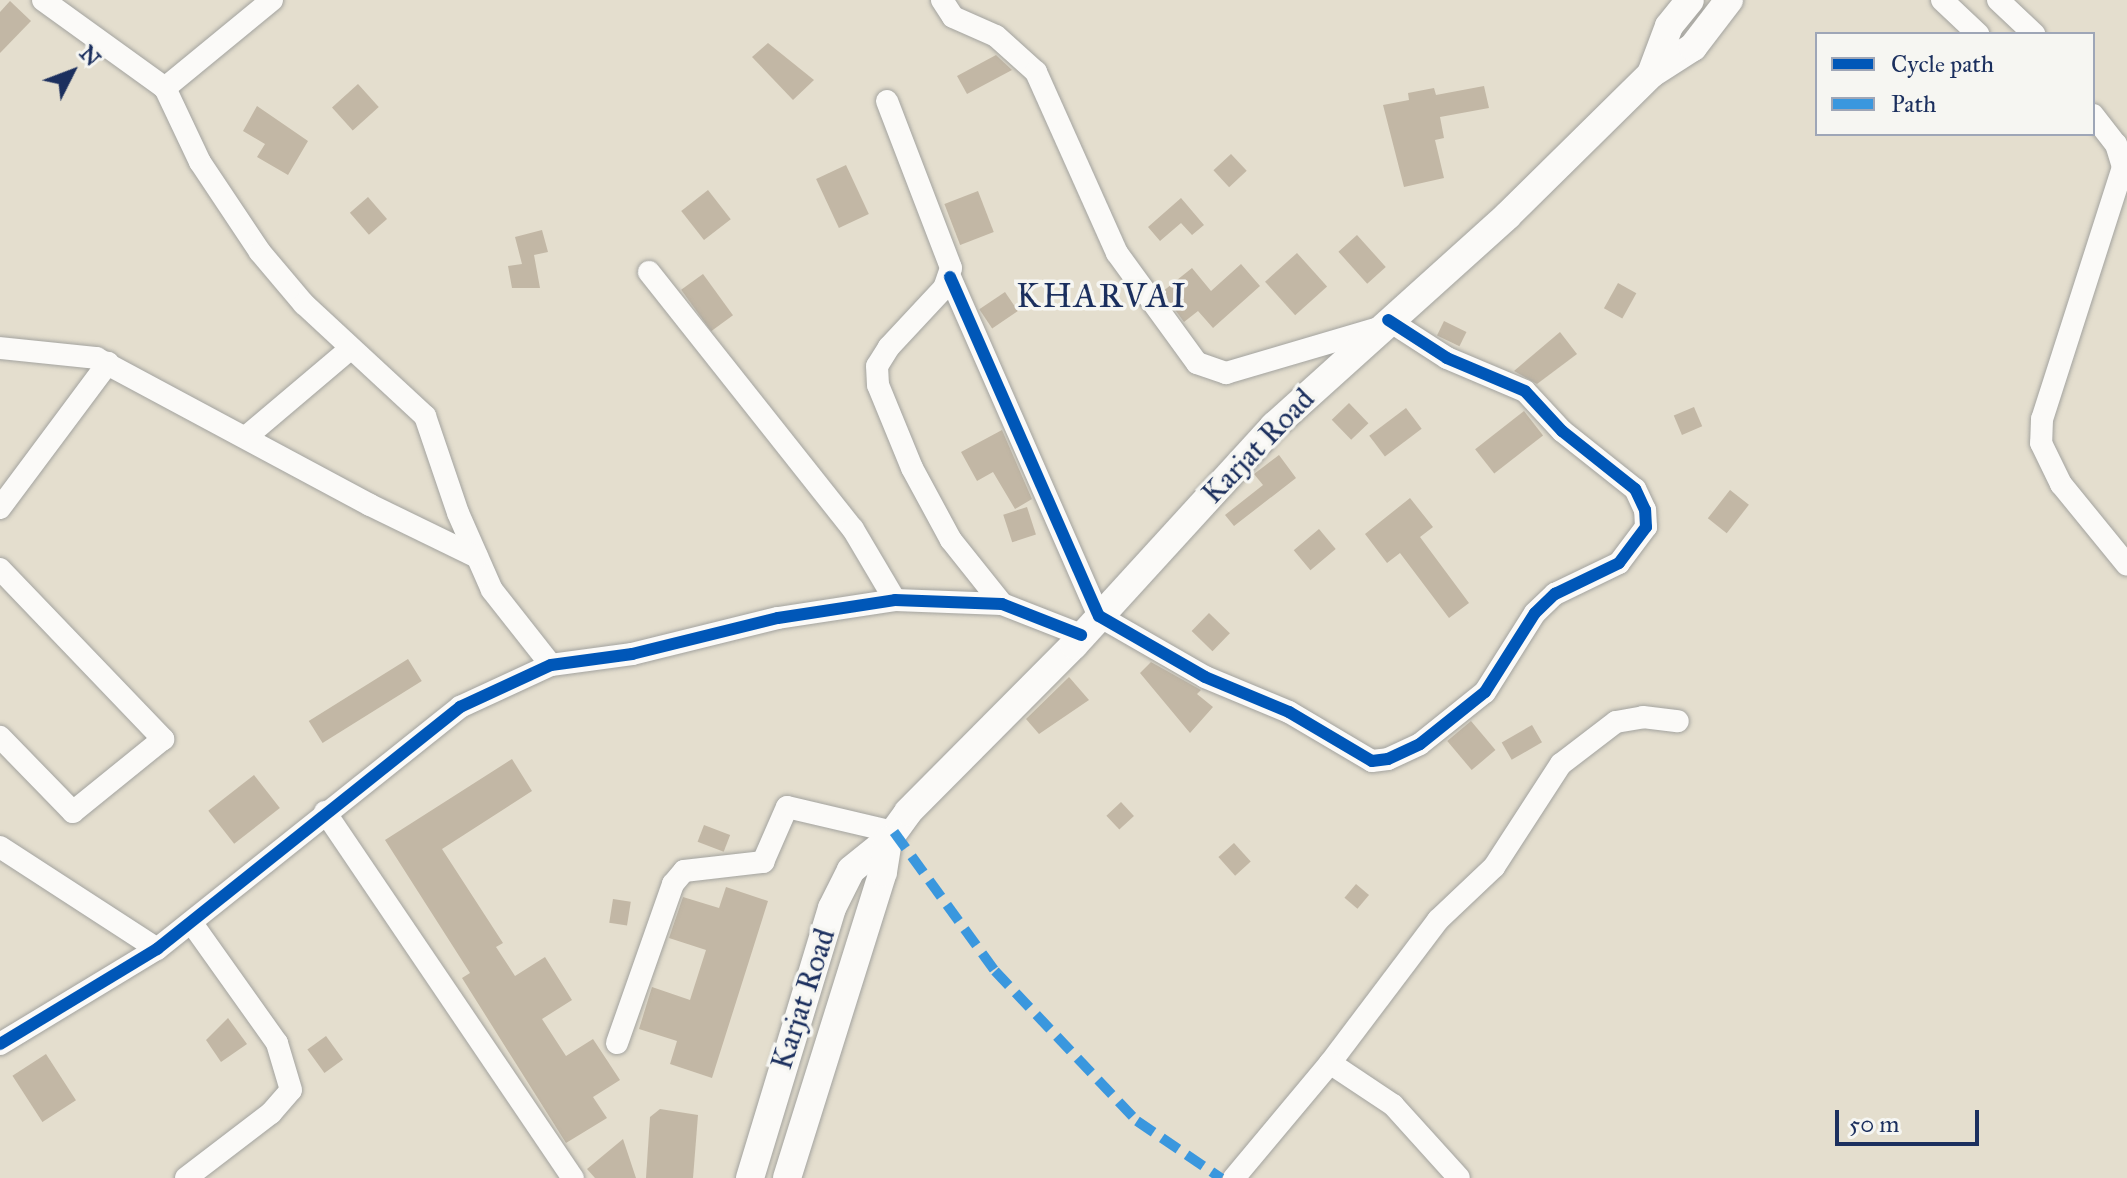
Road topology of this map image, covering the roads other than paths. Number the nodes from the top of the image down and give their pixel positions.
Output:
1 (43, 0) edge
2 (272, 0) edge
3 (942, 0) edge
4 (1690, 0) edge
5 (1729, 0) edge
6 (1942, 0) edge
7 (1998, 0) edge
8 (1976, 32) edge
9 (2032, 32) edge
10 (1651, 74) junction
11 (165, 88) junction
12 (887, 101) dead end
13 (2095, 118) edge
14 (649, 272) dead end
15 (950, 277) junction
16 (1384, 324) junction
17 (0, 348) edge
18 (350, 349) junction
19 (108, 363) junction
20 (246, 437) junction
21 (4, 496) edge
22 (477, 557) junction
23 (2127, 565) edge
24 (0, 569) edge
25 (895, 600) junction
26 (1002, 604) junction
27 (1090, 625) junction
28 (551, 665) junction
29 (1678, 721) dead end
30 (0, 737) edge
31 (325, 812) junction
32 (891, 836) junction
33 (0, 847) edge
34 (191, 922) junction
35 (157, 949) junction
36 (617, 1043) dead end
37 (0, 1044) edge
38 (1330, 1063) junction
39 (186, 1178) edge
40 (573, 1178) edge
41 (750, 1178) edge
42 (787, 1178) edge
43 (1234, 1178) edge
44 (1459, 1178) edge

1 - 11 street
2 - 11 street
3 - 16 street
4 - 10 main road, Karjat Road
5 - 10 main road, Karjat Road
6 - 8 street
7 - 9 street
10 - 16 main road, Karjat Road
11 - 18 street
12 - 15 street
13 - 23 street
14 - 25 street
15 - 26 street
15 - 27 street
16 - 27 main road, Karjat Road
16 - 27 street
17 - 19 street
18 - 20 street
18 - 22 street
19 - 20 street
19 - 21 street
20 - 22 street
22 - 28 street
24 - 30 street
25 - 26 street
25 - 28 street
26 - 27 street
27 - 32 main road, Karjat Road
28 - 31 street
29 - 38 street
31 - 34 street
31 - 40 street
32 - 36 street
32 - 41 main road, Karjat Road
32 - 42 main road, Karjat Road
33 - 35 street
34 - 35 street
34 - 39 street
35 - 37 street
38 - 43 street
38 - 44 street

